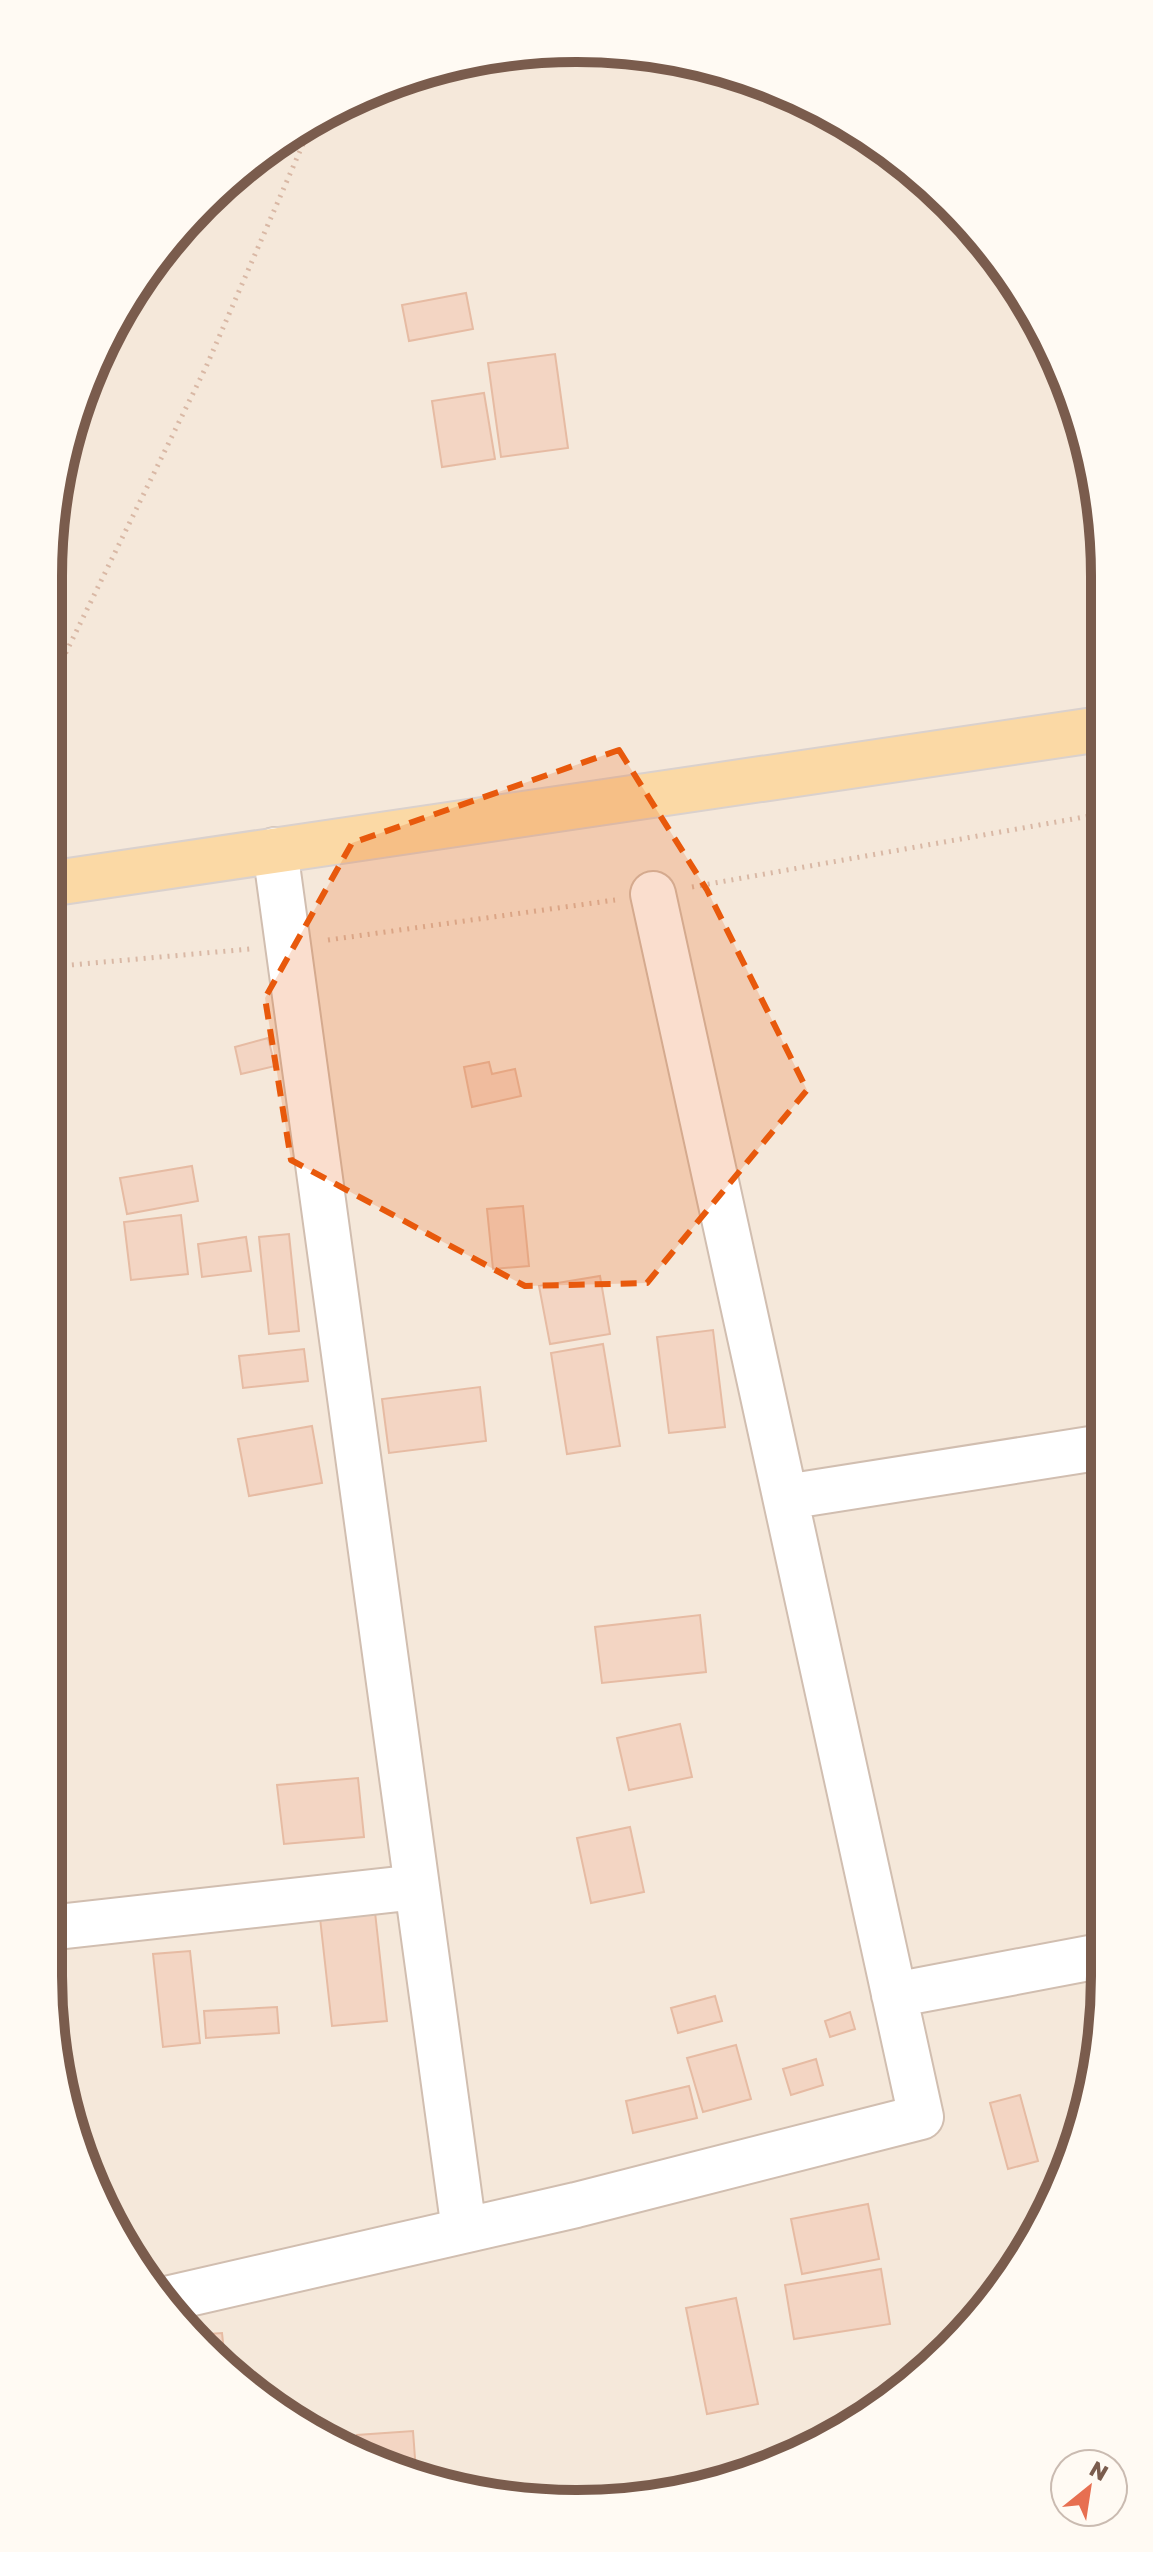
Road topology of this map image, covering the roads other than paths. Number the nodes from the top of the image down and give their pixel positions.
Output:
1 (1091, 730) edge
2 (275, 850) junction
3 (62, 882) edge
4 (653, 894) road end
5 (1091, 1449) edge
6 (786, 1497) junction
7 (417, 1887) junction
8 (62, 1926) edge
9 (1091, 1958) edge
10 (894, 1995) junction
11 (464, 2230) junction
12 (175, 2297) edge

1 - 2 main road
2 - 3 main road
2 - 7 street
4 - 6 street
5 - 6 street
6 - 10 street
7 - 8 street
7 - 11 street
9 - 10 street
10 - 11 street
11 - 12 street

